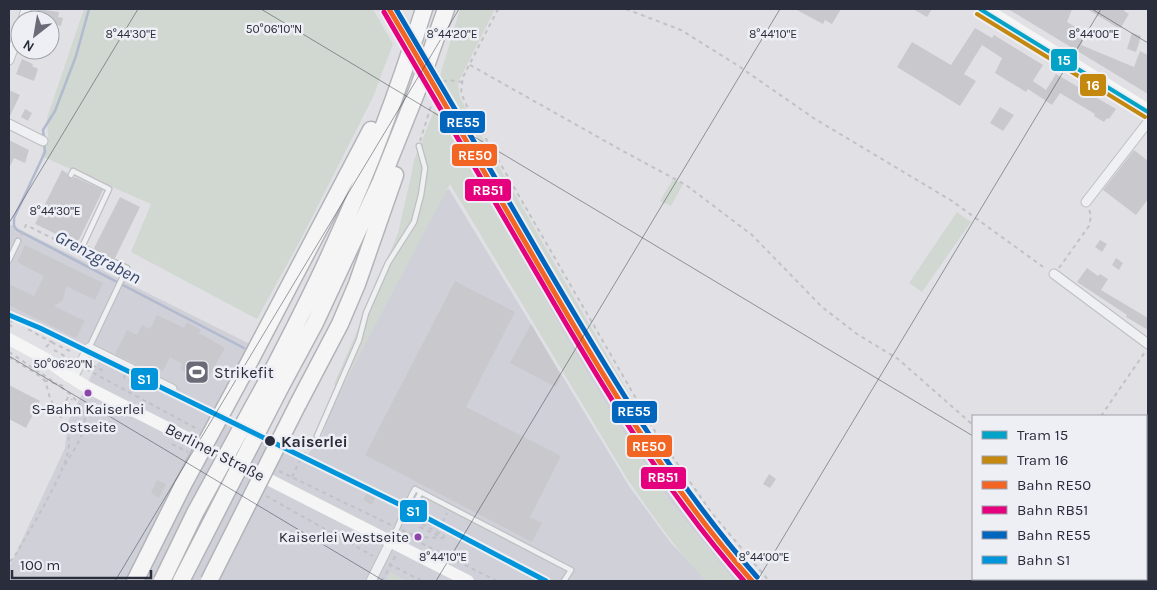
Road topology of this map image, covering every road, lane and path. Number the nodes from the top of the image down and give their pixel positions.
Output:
1 (424, 9) edge
2 (446, 9) edge
3 (498, 9) edge
4 (626, 9) edge
5 (986, 9) edge
6 (469, 65) junction
7 (402, 79) junction
8 (462, 82) junction
9 (419, 86) junction
10 (1148, 110) edge
11 (1148, 122) edge
12 (9, 124) edge
13 (43, 141) dead end
14 (419, 146) joint
15 (71, 175) dead end
16 (1086, 202) joint
17 (19, 239) joint
18 (93, 252) dead end
19 (9, 260) edge
20 (114, 262) dead end
21 (1054, 274) junction
22 (121, 280) junction
23 (9, 320) edge
24 (9, 339) edge
25 (51, 342) junction
26 (1148, 344) edge
27 (1148, 348) edge
28 (88, 350) junction
29 (9, 352) edge
30 (72, 352) dead end
31 (9, 357) edge
32 (92, 365) dead end
33 (106, 372) dead end
34 (76, 373) junction
35 (44, 380) junction
36 (142, 380) dead end
37 (130, 381) dead end
38 (139, 385) junction
39 (273, 385) junction
40 (60, 386) junction
41 (172, 389) dead end
42 (136, 391) dead end
43 (68, 397) dead end
44 (72, 399) dead end
45 (1102, 415) edge
46 (61, 416) junction
47 (972, 423) edge
48 (203, 432) dead end
49 (317, 436) joint
50 (274, 469) dead end
51 (59, 476) junction
52 (292, 477) junction
53 (421, 492) junction
54 (450, 508) junction
55 (402, 520) junction
56 (387, 524) dead end
57 (439, 529) junction
58 (443, 537) junction
59 (391, 541) junction
60 (395, 557) dead end
61 (9, 563) edge
62 (391, 565) junction
63 (137, 577) edge
64 (162, 581) edge
65 (181, 581) edge
66 (209, 581) edge
67 (371, 581) edge
68 (382, 581) edge
69 (422, 581) edge
70 (468, 581) edge
71 (497, 581) edge
72 (564, 581) edge
73 (769, 581) edge

1 - 7 highway
2 - 9 highway
3 - 6 path
4 - 21 path
5 - 10 main road
6 - 8 path
6 - 47 path
7 - 39 highway
7 - 63 highway, bridge
8 - 14 path
8 - 73 path
9 - 39 highway
9 - 66 highway, bridge
11 - 16 street
12 - 13 street
14 - 49 lane
15 - 18 lane
16 - 21 path
17 - 19 lane
17 - 22 path
20 - 22 lane
21 - 26 street
22 - 28 lane
23 - 25 path
24 - 34 main road, Berliner Straße
25 - 28 path
25 - 30 path
25 - 34 path
27 - 45 path
28 - 34 street
28 - 41 street
29 - 40 path
31 - 35 path
32 - 33 path
34 - 48 path
34 - 59 main road, Berliner Straße
35 - 40 path
35 - 46 path
36 - 38 path
37 - 38 path
38 - 42 path
39 - 64 highway, bridge
39 - 65 highway, bridge
40 - 51 path
43 - 46 path
44 - 46 path
46 - 51 path
49 - 52 path
50 - 52 path
51 - 61 path
52 - 56 path
53 - 54 lane
53 - 55 lane
53 - 55 lane
54 - 57 path
54 - 72 lane
55 - 59 lane
57 - 58 path
57 - 58 path
58 - 71 path
59 - 67 street
59 - 70 main road, Berliner Straße
60 - 62 path
62 - 68 path
62 - 69 path

